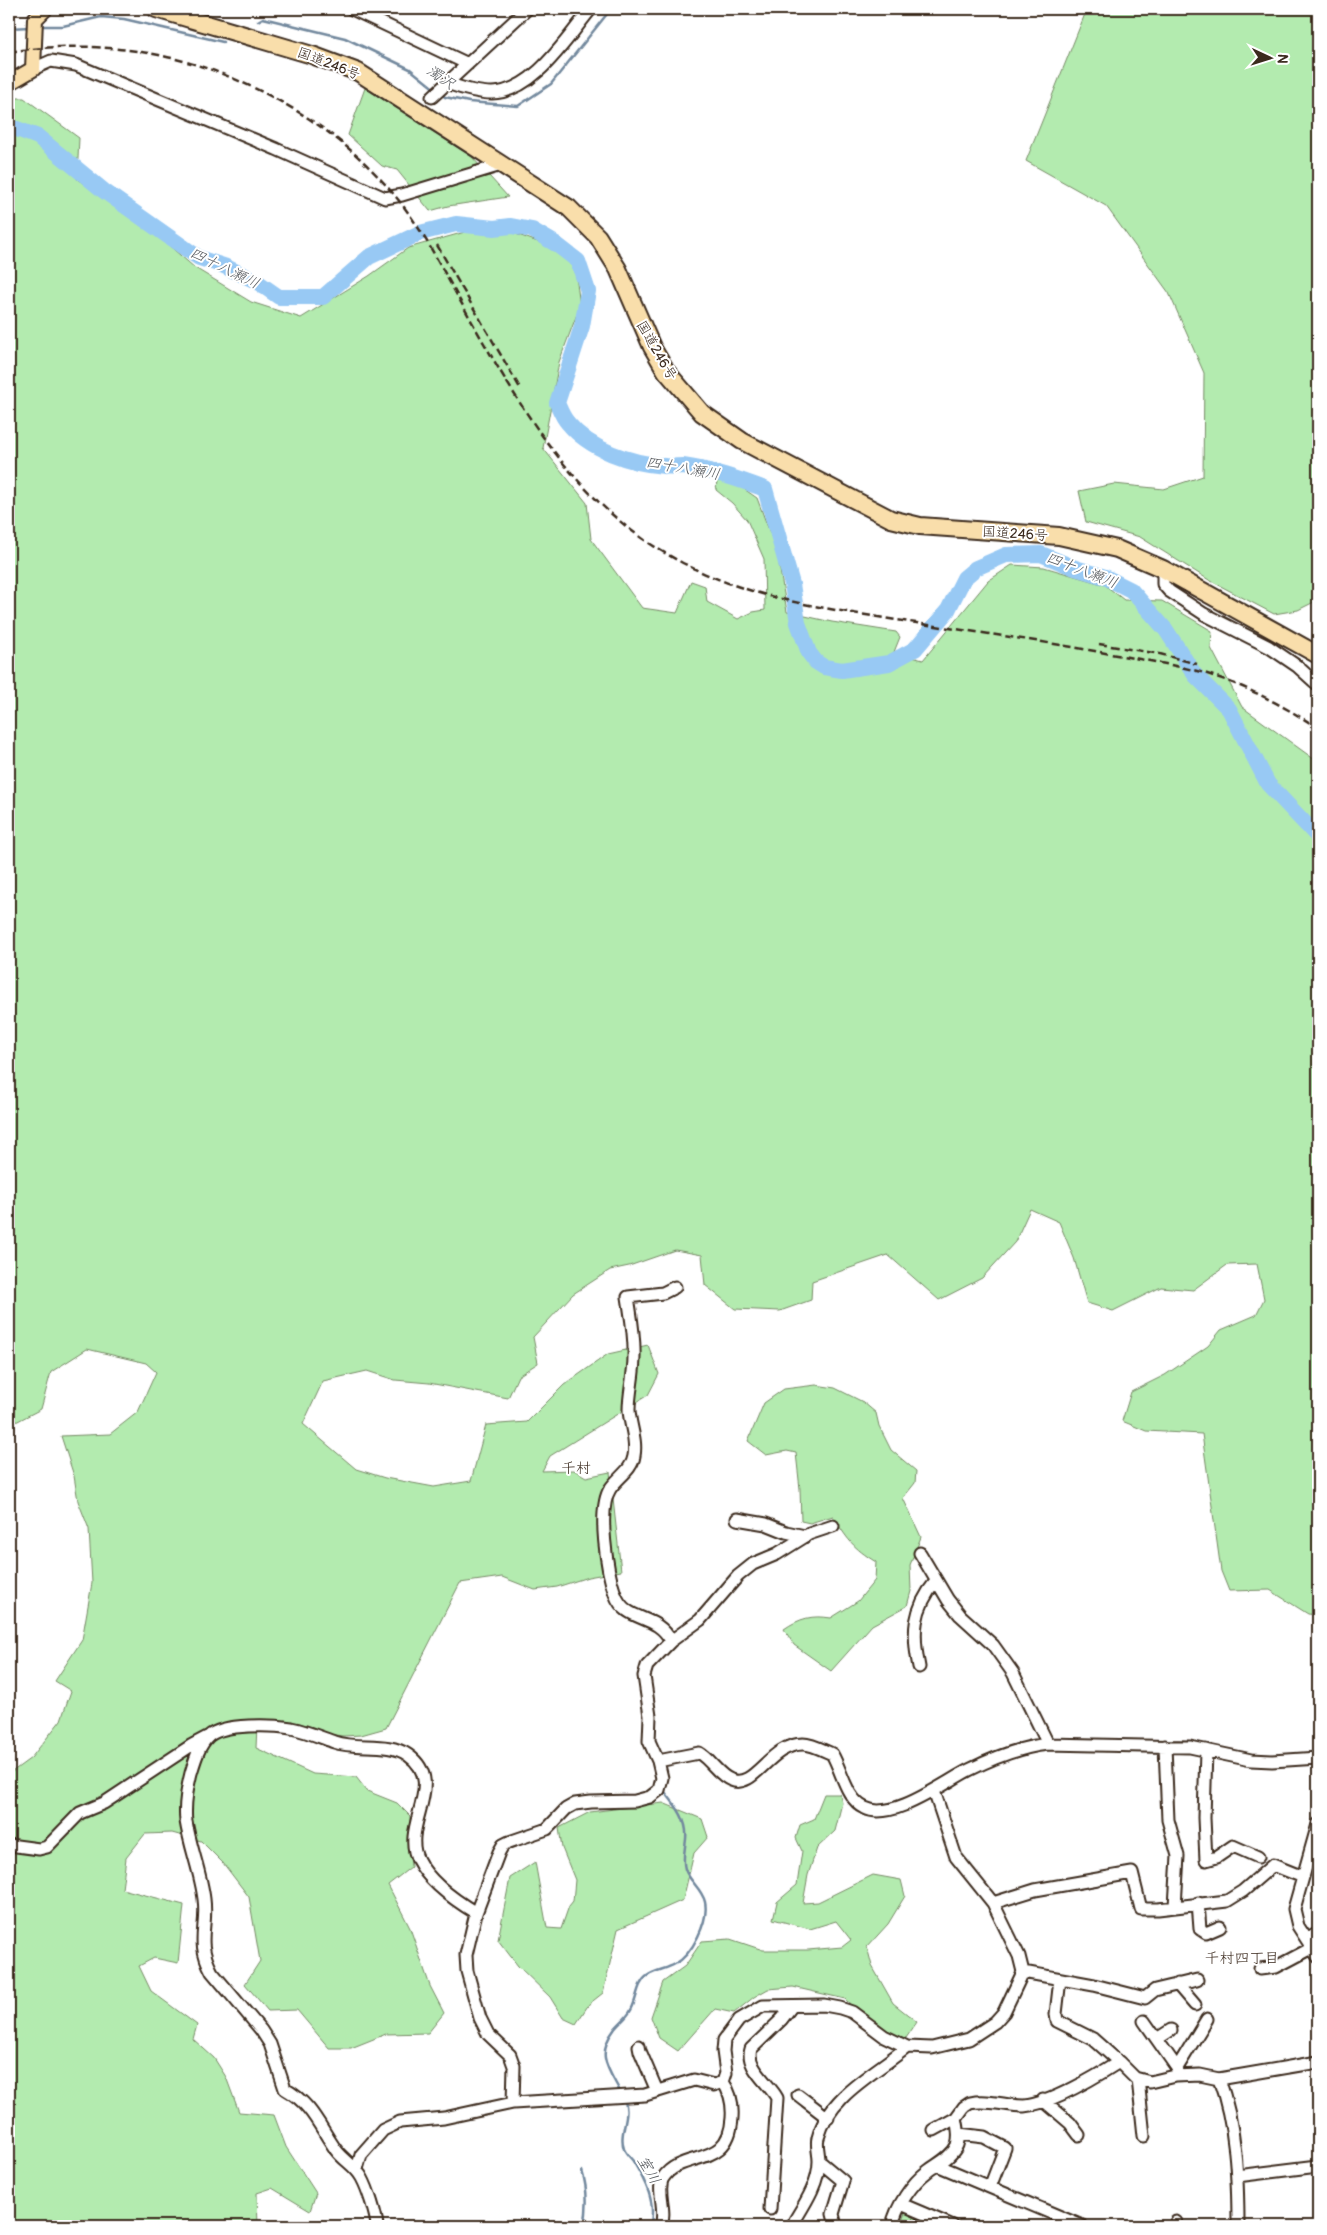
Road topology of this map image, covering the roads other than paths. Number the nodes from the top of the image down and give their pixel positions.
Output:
1 (45, 9) edge
2 (157, 9) edge
3 (352, 9) edge
4 (527, 9) edge
5 (591, 9) edge
6 (468, 64) junction
7 (33, 69) junction
8 (12, 81) edge
9 (444, 86) junction
10 (432, 97) dead end
11 (501, 166) junction
12 (1163, 569) junction
13 (1318, 656) edge
14 (1318, 685) edge
15 (675, 1287) dead end
16 (737, 1519) dead end
17 (833, 1526) dead end
18 (805, 1536) junction
19 (920, 1553) dead end
20 (936, 1581) junction
21 (671, 1641) junction
22 (919, 1667) dead end
23 (209, 1736) junction
24 (1048, 1744) junction
25 (1165, 1746) junction
26 (1206, 1750) junction
27 (1318, 1758) edge
28 (658, 1761) junction
29 (934, 1791) junction
30 (1318, 1824) edge
31 (9, 1845) edge
32 (1258, 1856) dead end
33 (1303, 1877) junction
34 (993, 1903) junction
35 (1198, 1903) junction
36 (1175, 1906) junction
37 (476, 1914) junction
38 (1216, 1932) dead end
39 (1318, 1933) edge
40 (1313, 1948) edge
41 (1260, 1969) dead end
42 (1023, 1972) junction
43 (1060, 1979) junction
44 (1197, 1980) dead end
45 (1177, 1984) junction
46 (1196, 2005) dead end
47 (792, 2006) junction
48 (1207, 2019) dead end
49 (1144, 2020) dead end
50 (1171, 2030) dead end
51 (1157, 2039) junction
52 (639, 2046) dead end
53 (907, 2047) junction
54 (1119, 2062) junction
55 (1318, 2062) edge
56 (1178, 2072) junction
57 (1138, 2079) junction
58 (1219, 2079) junction
59 (723, 2082) junction
60 (657, 2091) junction
61 (798, 2095) dead end
62 (1043, 2100) junction
63 (513, 2103) junction
64 (828, 2118) junction
65 (956, 2118) junction
66 (934, 2130) dead end
67 (958, 2134) junction
68 (1079, 2135) dead end
69 (1144, 2136) dead end
70 (819, 2161) junction
71 (937, 2165) junction
72 (1318, 2166) edge
73 (357, 2169) junction
74 (1237, 2176) junction
75 (990, 2187) junction
76 (901, 2204) junction
77 (770, 2210) dead end
78 (1058, 2222) edge
79 (794, 2224) edge
80 (377, 2226) edge
81 (662, 2226) edge
82 (836, 2226) edge
83 (892, 2226) edge
84 (953, 2226) edge
85 (1082, 2226) edge
86 (1238, 2226) edge

1 - 7 main road
2 - 11 highway, 国道246号
3 - 6 street
4 - 6 street
5 - 9 street
6 - 9 street
7 - 8 main road
7 - 11 street
9 - 10 street
11 - 12 highway, 国道246号
12 - 13 highway, 国道246号
12 - 14 street
15 - 21 street
16 - 18 street
17 - 18 street
18 - 21 street
19 - 20 street
20 - 22 street
20 - 24 street
21 - 28 street
23 - 31 street
23 - 37 street
23 - 73 street
24 - 25 street
24 - 29 street
25 - 26 street
25 - 36 street
26 - 27 street
26 - 32 street
28 - 29 street
28 - 37 street
29 - 34 street
30 - 33 street
33 - 35 street
33 - 40 street
34 - 36 street
34 - 42 street
35 - 36 street
35 - 38 street
37 - 63 street
39 - 40 street
40 - 41 street
42 - 43 street
42 - 53 street
43 - 45 street
43 - 54 street
44 - 45 street
45 - 46 street
47 - 53 street
47 - 59 street
47 - 77 street
48 - 56 street
49 - 51 street
50 - 51 street
51 - 56 street
52 - 60 street
53 - 64 street
54 - 57 street
54 - 62 street
55 - 58 street
56 - 57 street
56 - 58 street
57 - 69 street
58 - 74 street
59 - 60 street
59 - 81 street
60 - 63 street
61 - 64 street
62 - 65 street
62 - 68 street
63 - 73 street
64 - 70 street
65 - 66 street
65 - 67 street
67 - 71 street
67 - 75 street
70 - 79 street
70 - 82 street
71 - 75 street
71 - 76 street
72 - 74 street
73 - 80 street
74 - 86 street
75 - 78 street
76 - 83 street
76 - 84 street
78 - 85 street

